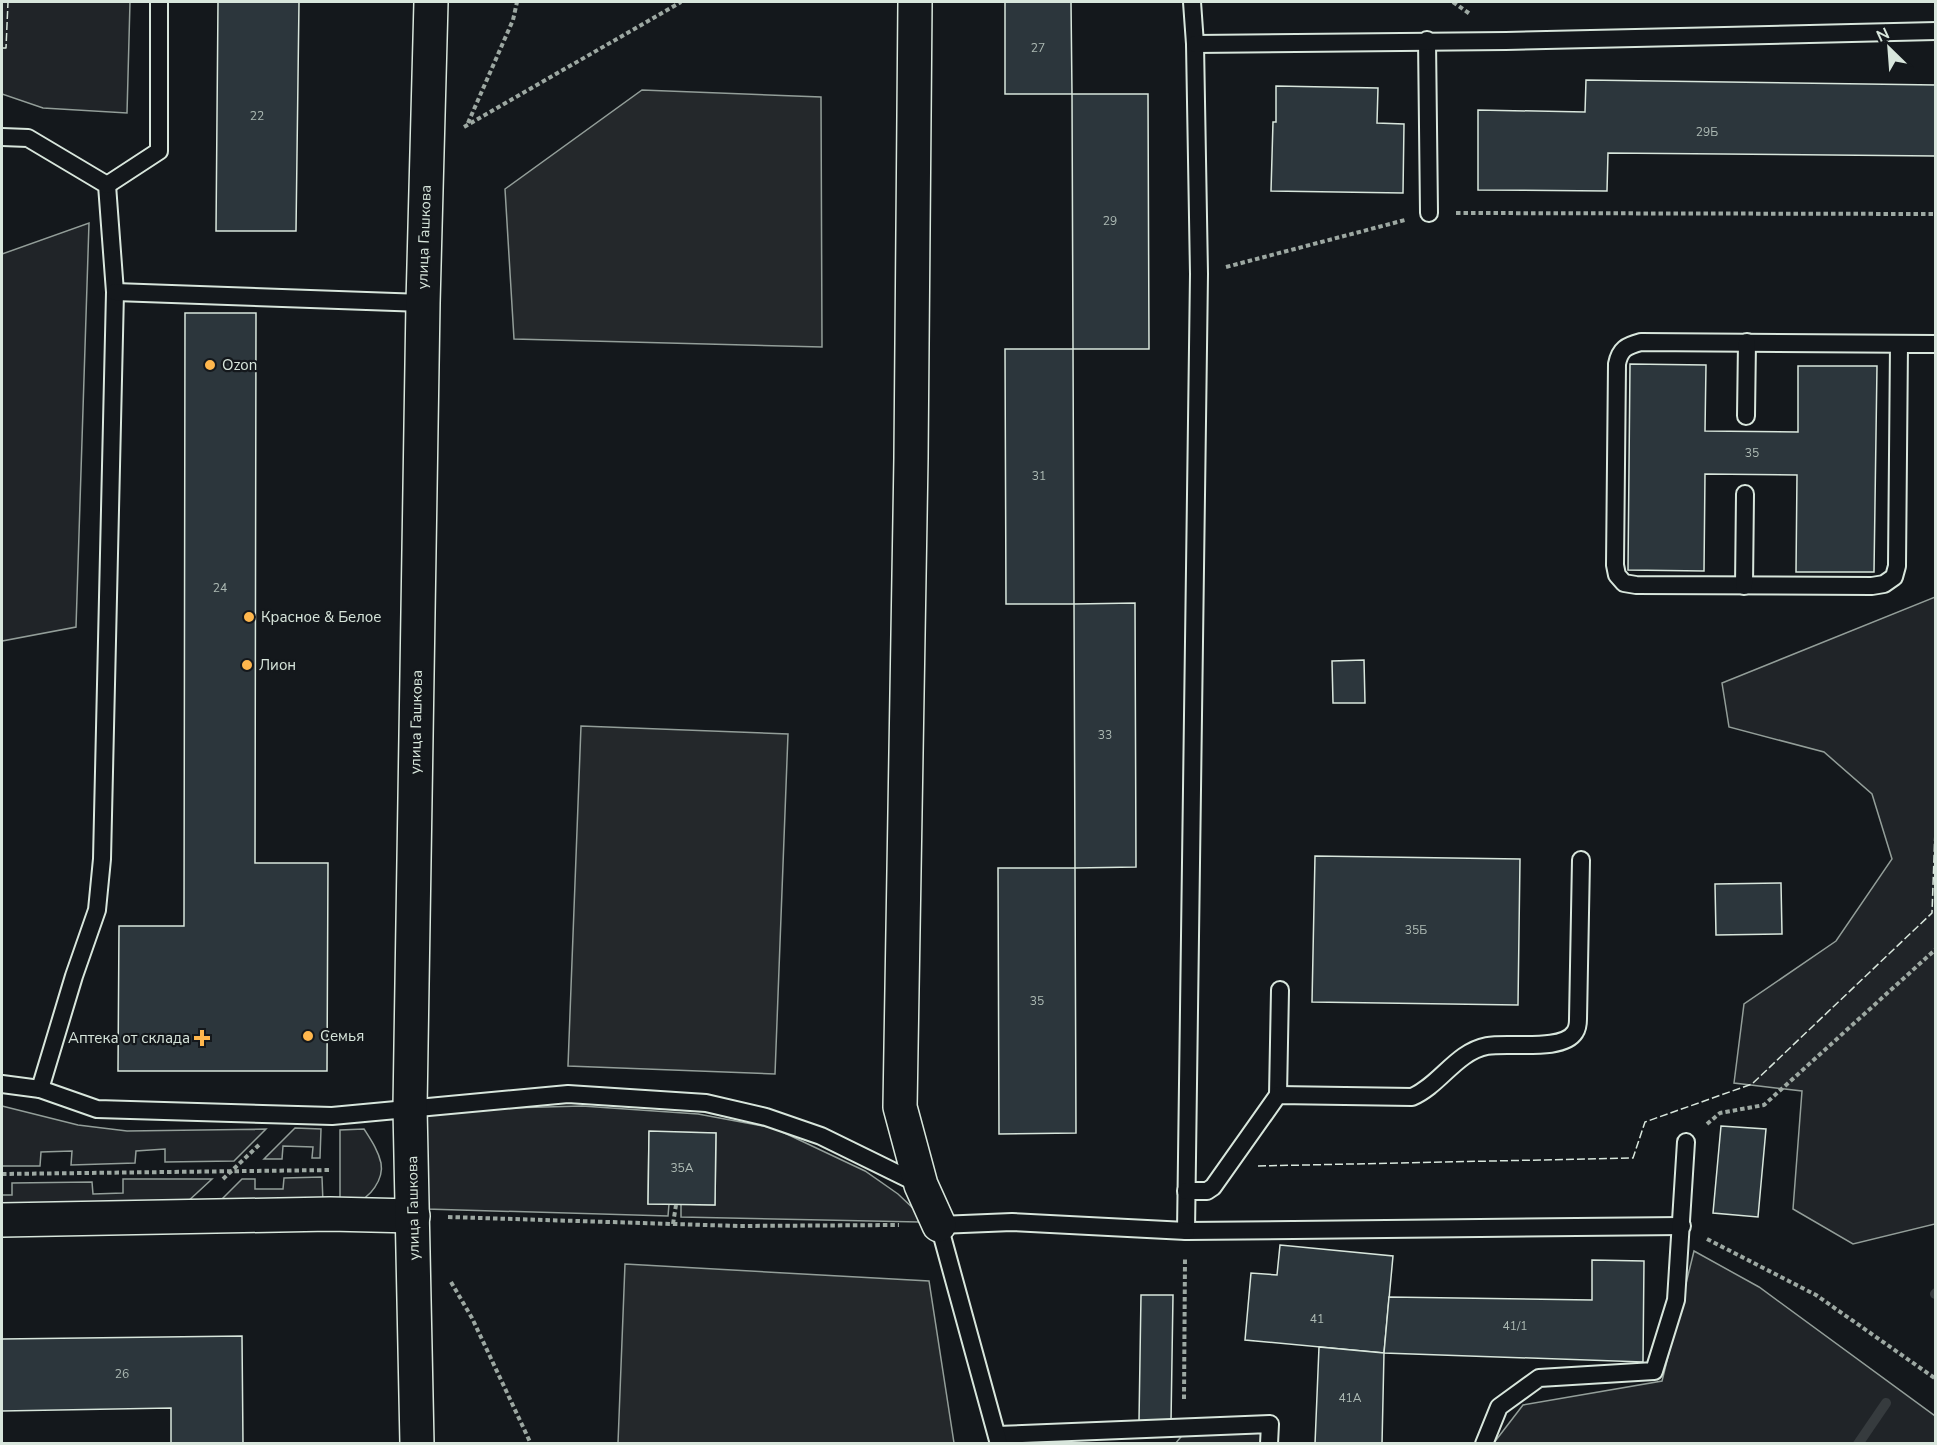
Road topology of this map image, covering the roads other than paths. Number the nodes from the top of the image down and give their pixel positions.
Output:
1 (159, 2) edge
2 (431, 2) edge
3 (915, 2) edge
4 (1192, 2) edge
5 (1935, 31) edge
6 (1427, 40) junction
7 (1195, 44) junction
8 (2, 137) edge
9 (107, 185) junction
10 (1430, 213) road end
11 (115, 292) junction
12 (423, 303) junction
13 (1747, 342) junction
14 (1899, 344) junction
15 (1935, 344) edge
16 (1746, 416) dead end
17 (1745, 494) dead end
18 (1744, 586) junction
19 (1581, 860) dead end
20 (1280, 990) dead end
21 (2, 1084) edge
22 (40, 1089) junction
23 (1278, 1095) junction
24 (410, 1108) junction
25 (1686, 1142) road end
26 (921, 1185) junction
27 (1186, 1191) junction
28 (413, 1216) junction
29 (2, 1220) edge
30 (939, 1225) junction
31 (1682, 1226) junction
32 (1186, 1231) junction
33 (998, 1439) edge
34 (417, 1443) edge
35 (1269, 1443) edge
36 (1484, 1443) edge

1 - 9 lane
2 - 12 street, улица Гашкова
3 - 26 street
4 - 7 lane
5 - 6 lane
6 - 7 lane
6 - 10 lane
7 - 27 lane
8 - 9 lane
9 - 11 lane
11 - 12 lane
11 - 22 lane
12 - 24 street, улица Гашкова
13 - 14 lane
13 - 16 lane
13 - 18 lane
14 - 15 lane
14 - 18 lane
17 - 18 lane
19 - 23 lane
20 - 23 lane
21 - 22 lane
22 - 24 lane
23 - 27 lane
24 - 26 lane
24 - 28 street, улица Гашкова
25 - 31 lane
26 - 30 street
27 - 32 lane
28 - 29 street
28 - 34 street, улица Гашкова
30 - 32 lane
30 - 33 lane
31 - 32 lane
31 - 36 lane
33 - 35 lane

